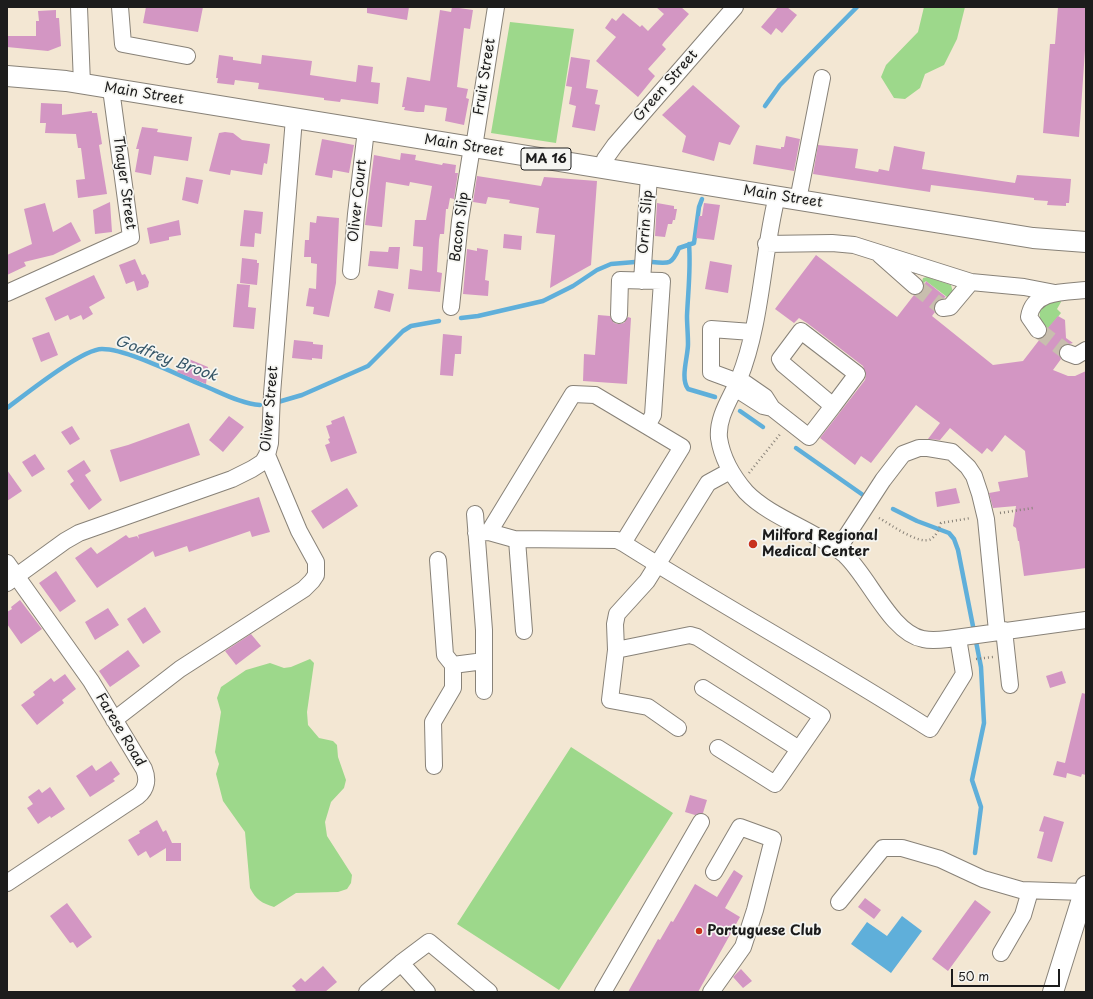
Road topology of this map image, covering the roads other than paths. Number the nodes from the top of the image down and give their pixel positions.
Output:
1 (79, 7) edge
2 (120, 7) edge
3 (496, 7) edge
4 (735, 7) edge
5 (187, 56) dead end
6 (7, 76) edge
7 (822, 78) dead end
8 (82, 84) junction
9 (111, 89) junction
10 (294, 118) junction
11 (366, 130) junction
12 (473, 147) junction
13 (602, 168) junction
14 (649, 176) junction
15 (777, 196) junction
16 (798, 200) junction
17 (1086, 238) edge
18 (766, 244) junction
19 (874, 250) junction
20 (927, 268) junction
21 (351, 271) dead end
22 (642, 275) junction
23 (970, 282) junction
24 (1086, 290) edge
25 (7, 293) edge
26 (1055, 293) junction
27 (451, 307) dead end
28 (943, 308) dead end
29 (619, 315) dead end
30 (1038, 330) tunnel mouth
31 (752, 332) junction
32 (1086, 350) edge
33 (1068, 352) tunnel mouth
34 (737, 383) junction
35 (833, 406) junction
36 (647, 426) junction
37 (267, 456) junction
38 (730, 471) junction
39 (474, 514) dead end
40 (483, 533) junction
41 (517, 540) junction
42 (623, 543) junction
43 (838, 549) junction
44 (438, 560) dead end
45 (7, 563) edge
46 (658, 565) junction
47 (12, 580) edge
48 (1086, 620) edge
49 (524, 631) dead end
50 (995, 631) junction
51 (962, 637) junction
52 (616, 650) junction
53 (484, 661) junction
54 (453, 664) junction
55 (1010, 685) dead end
56 (703, 688) dead end
57 (484, 691) dead end
58 (114, 720) junction
59 (678, 728) dead end
60 (718, 748) dead end
61 (799, 749) junction
62 (434, 766) dead end
63 (701, 822) dead end
64 (714, 872) dead end
65 (7, 883) edge
66 (1085, 889) edge
67 (1030, 891) junction
68 (839, 902) dead end
69 (1001, 953) dead end
70 (401, 964) junction
71 (367, 992) edge
72 (427, 992) edge
73 (489, 992) edge
74 (603, 992) edge
75 (711, 992) edge
76 (1053, 992) edge

1 - 8 street
2 - 5 street
3 - 12 street, Fruit Street
4 - 13 street, Green Street
6 - 8 main road, Main Street / MA 16
7 - 16 street
8 - 9 main road, Main Street / MA 16
9 - 10 main road, Main Street / MA 16
9 - 25 street, Thayer Street
10 - 11 main road, Main Street / MA 16
10 - 37 street, Oliver Street
11 - 12 main road, Main Street / MA 16
11 - 21 street, Oliver Court
12 - 13 main road, Main Street / MA 16
12 - 27 street, Bacon Slip
13 - 14 main road, Main Street / MA 16
14 - 15 main road, Main Street / MA 16
14 - 22 street, Orrin Slip
15 - 16 main road, Main Street / MA 16
15 - 18 street
16 - 17 main road, Main Street / MA 16
18 - 19 street
18 - 31 street
19 - 20 street
19 - 20 street
20 - 23 street
22 - 29 street
22 - 36 street
23 - 26 street
23 - 28 street
24 - 26 street
26 - 30 street
31 - 34 street
31 - 34 street
32 - 33 street
34 - 35 street
34 - 38 street
35 - 35 street
36 - 40 street
36 - 42 street
37 - 47 street, Oliver Street
37 - 58 street
38 - 43 street
38 - 46 street
39 - 40 street
40 - 41 street
40 - 53 street
41 - 42 street
41 - 49 street
42 - 46 street
43 - 50 street
43 - 51 street
44 - 54 street
45 - 47 street, Farese Road
46 - 51 street
46 - 52 street
47 - 58 street, Farese Road
48 - 50 street
50 - 51 street
50 - 55 street
52 - 59 street
52 - 61 street
53 - 54 street
53 - 57 street
54 - 62 street
56 - 61 street
58 - 65 street, Farese Road
60 - 61 street
63 - 74 street
64 - 75 street
66 - 67 street
66 - 76 main road
67 - 68 street
67 - 69 street
70 - 71 street
70 - 72 street
70 - 73 street

